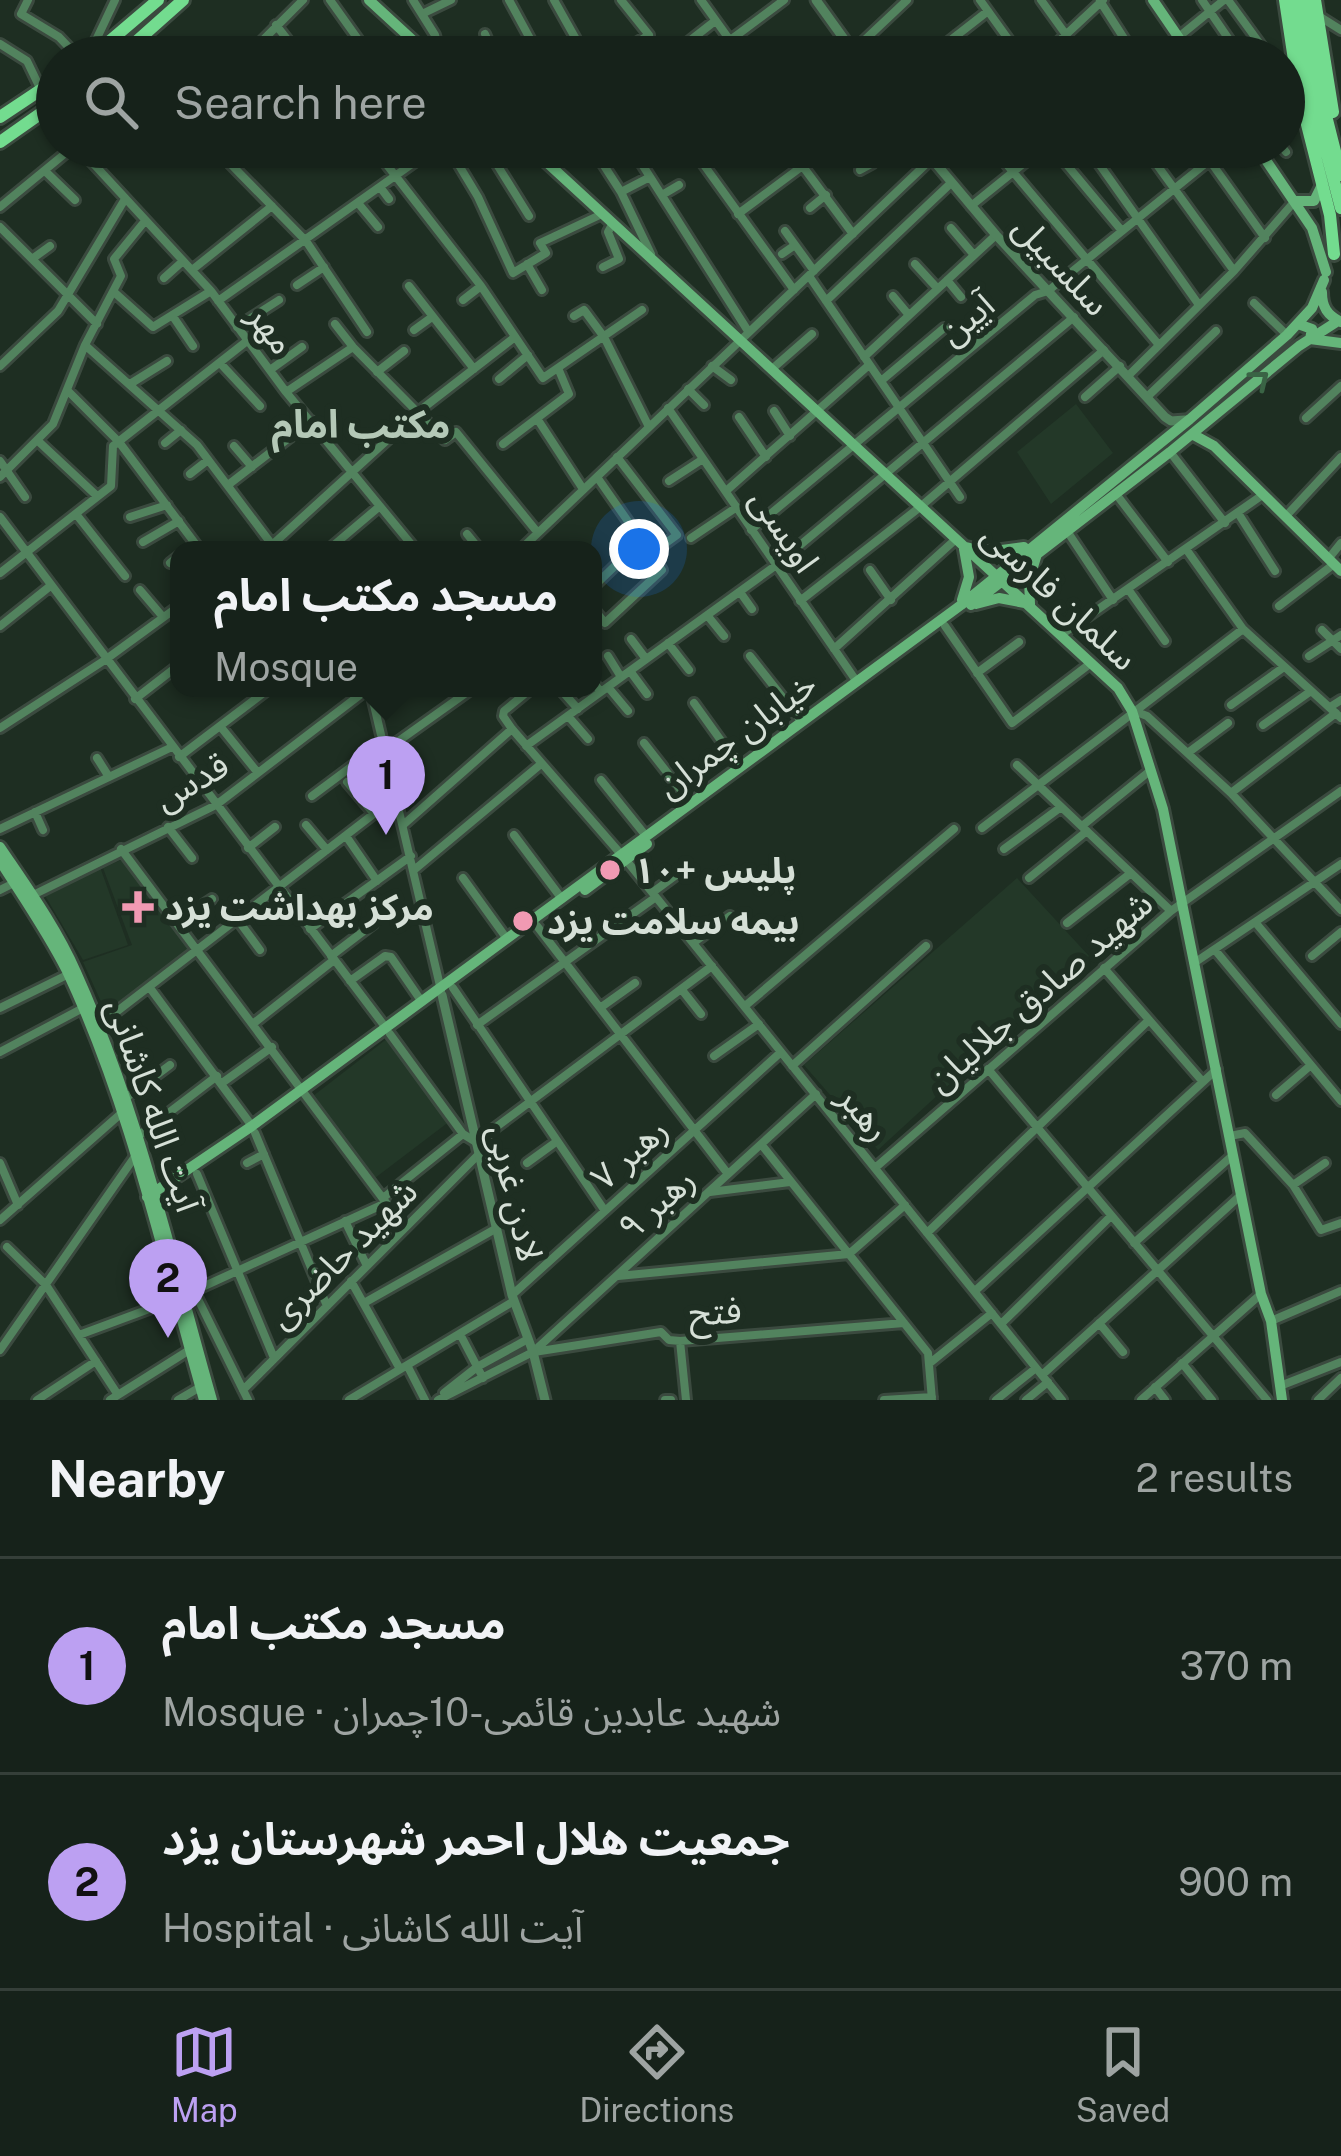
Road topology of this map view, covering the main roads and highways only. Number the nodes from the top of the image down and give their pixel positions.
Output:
1 (183, 0) edge
2 (369, 0) edge
3 (1153, 0) edge
4 (1285, 0) edge
5 (1300, 0) edge
6 (155, 2) edge
7 (1316, 7) edge
8 (160, 20) junction
9 (130, 24) junction
10 (115, 36) edge
11 (142, 36) joint
12 (408, 36) edge
13 (1177, 36) edge
14 (1291, 36) edge
15 (1303, 36) edge
16 (1305, 62) edge
17 (36, 91) edge
18 (36, 116) edge
19 (1305, 116) edge
20 (0, 117) edge
21 (0, 142) edge
22 (1341, 142) edge
23 (553, 168) edge
24 (1272, 168) edge
25 (1341, 176) edge
26 (1322, 184) junction
27 (1295, 201) junction
28 (1337, 216) edge
29 (1337, 250) edge
30 (1325, 276) junction
31 (1340, 321) edge
32 (1298, 324) junction
33 (1310, 339) junction
34 (1341, 343) edge
35 (1209, 419) junction
36 (1192, 434) junction
37 (1214, 446) junction
38 (1064, 526) junction
39 (959, 542) junction
40 (1036, 548) junction
41 (1335, 564) edge
42 (1000, 577) junction
43 (1030, 604) junction
44 (963, 607) junction
45 (0, 847) edge
46 (624, 857) junction
47 (0, 861) edge
48 (17, 881) junction
49 (445, 990) junction
50 (388, 1031) junction
51 (254, 1130) junction
52 (138, 1154) junction
53 (146, 1170) junction
54 (181, 1177) junction
55 (156, 1199) junction
56 (206, 1393) edge
57 (1280, 1394) edge

1 - 8 main road
2 - 12 main road
3 - 13 main road
4 - 14 main road
5 - 15 main road
5 - 25 main road
6 - 8 main road
6 - 9 main road
7 - 22 main road
8 - 11 main road
9 - 10 main road
9 - 11 main road
16 - 28 main road
17 - 20 main road
18 - 21 main road
19 - 26 main road
23 - 39 main road, سلمان فارسی
24 - 27 main road
26 - 27 main road
26 - 28 main road
27 - 30 main road
28 - 29 main road
29 - 30 main road, خیابان چمران
30 - 31 main road
30 - 32 main road, خیابان چمران
31 - 33 main road, خیابان چمران
32 - 33 main road
32 - 38 main road, خیابان چمران
33 - 34 main road
35 -> 33 main road, خیابان چمران
35 - 36 main road, خیابان چمران
35 - 37 main road
36 - 37 main road
36 - 38 main road, خیابان چمران
37 - 41 main road
38 - 40 main road, خیابان چمران
39 - 40 main road
39 - 42 main road, سلمان فارسی
39 - 44 main road
40 - 42 main road, خیابان چمران
40 - 43 main road
42 - 43 main road, سلمان فارسی
42 - 44 main road, خیابان چمران
43 - 44 main road
43 - 57 main road, سلمان فارسی
44 - 46 main road, خیابان چمران
44 - 46 main road, خیابان چمران
45 - 48 main road, آیت الله کاشانی
46 - 49 main road, خیابان چمران
46 - 49 main road, خیابان چمران
47 - 48 main road, آیت الله کاشانی
48 - 52 main road, آیت الله کاشانی
49 - 50 main road, خیابان چمران
49 - 50 main road, خیابان چمران
50 - 51 main road, خیابان چمران
51 - 54 main road, خیابان چمران
51 - 55 main road, خیابان چمران
52 - 53 main road, آیت الله کاشانی
52 - 55 main road, آیت الله کاشانی
53 - 54 main road
53 - 55 main road, آیت الله کاشانی
54 - 55 main road, خیابان چمران
55 - 56 main road, آیت الله کاشانی

